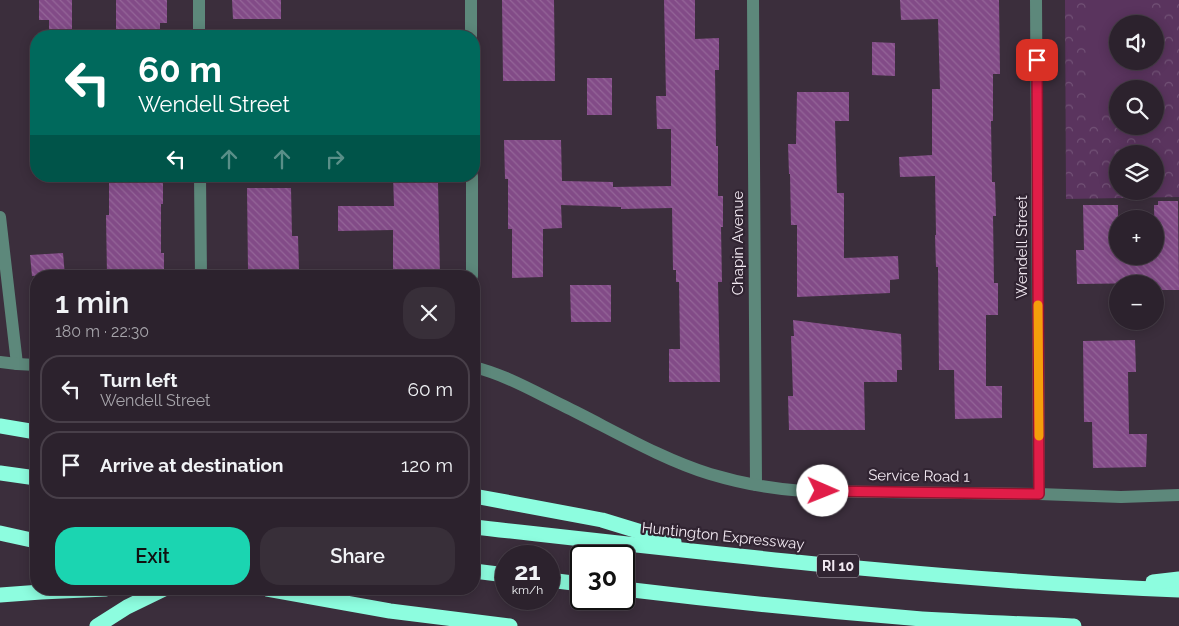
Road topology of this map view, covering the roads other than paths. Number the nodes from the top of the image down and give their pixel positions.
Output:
1 (199, 0) edge
2 (471, 0) edge
3 (753, 0) edge
4 (1036, 0) edge
5 (199, 30) edge
6 (471, 30) edge
7 (200, 182) edge
8 (472, 182) edge
9 (0, 217) edge
10 (201, 270) edge
11 (472, 270) edge
12 (0, 362) edge
13 (17, 364) junction
14 (30, 365) edge
15 (480, 369) edge
16 (0, 426) edge
17 (30, 431) edge
18 (0, 474) edge
19 (30, 477) edge
20 (756, 486) junction
21 (1039, 494) junction
22 (1179, 495) edge
23 (480, 497) edge
24 (480, 528) edge
25 (0, 533) edge
26 (30, 540) edge
27 (708, 553) junction
28 (480, 572) edge
29 (495, 574) edge
30 (1179, 578) edge
31 (1110, 587) junction
32 (635, 590) edge
33 (1179, 590) edge
34 (30, 593) edge
35 (0, 595) edge
36 (152, 595) edge
37 (301, 595) edge
38 (98, 626) edge
39 (510, 626) edge
40 (1074, 626) edge

1 - 5 street
2 - 6 street
3 - 20 street, Chapin Avenue
4 - 21 street, Wendell Street
7 - 10 street
8 - 11 street
9 - 13 street
12 - 13 street
13 - 14 street
15 - 20 street, Service Road 1
16 - 17 highway
18 - 19 highway
20 - 21 street, Service Road 1
21 - 22 street, Service Road 1
23 - 27 highway
24 - 27 highway, Huntington Expressway / RI 10
25 - 26 highway
27 - 31 highway, Huntington Expressway / RI 10
28 - 29 highway
30 - 31 highway
31 - 33 highway, Huntington Expressway / RI 10
32 - 40 highway
34 - 35 highway
36 - 38 highway
37 - 39 highway

